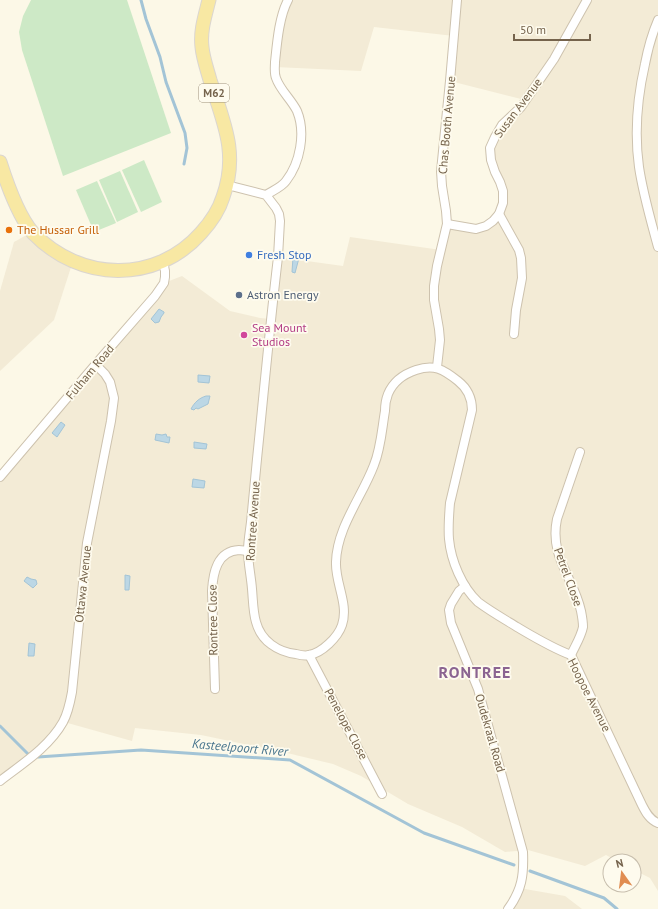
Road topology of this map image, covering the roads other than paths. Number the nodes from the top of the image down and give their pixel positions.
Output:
1 (209, 0) edge
2 (288, 0) edge
3 (457, 0) edge
4 (587, 0) edge
5 (658, 20) edge
6 (0, 162) edge
7 (227, 185) junction
8 (4, 187) edge
9 (266, 195) junction
10 (499, 214) junction
11 (447, 224) junction
12 (658, 247) edge
13 (163, 261) junction
14 (514, 334) dead end
15 (96, 365) junction
16 (437, 367) junction
17 (580, 452) dead end
18 (0, 477) edge
19 (248, 551) junction
20 (465, 586) junction
21 (309, 655) junction
22 (571, 655) junction
23 (214, 689) dead end
24 (0, 781) edge
25 (382, 794) dead end
26 (658, 823) edge
27 (508, 909) edge

1 - 7 main road, M62
2 - 9 street
3 - 11 street, Chas Booth Avenue
4 - 10 street, Susan Avenue
5 - 12 street
6 - 8 main road, M62
7 - 9 street
7 - 13 main road, M62
8 - 13 main road, M62
9 - 19 street, Rontree Avenue
10 - 11 street
10 - 14 street
11 - 16 street, Chas Booth Avenue
13 - 15 street, Fulham Road
15 - 18 street, Fulham Road
15 - 24 street, Ottawa Avenue
16 - 20 street
16 - 21 street
17 - 22 street, Petrel Close
19 - 21 street, Rontree Avenue
19 - 23 street, Rontree Close
20 - 22 street, Hoopoe Avenue
20 - 27 street, Oudekraal Road
21 - 25 street, Penelope Close
22 - 26 street, Hoopoe Avenue

